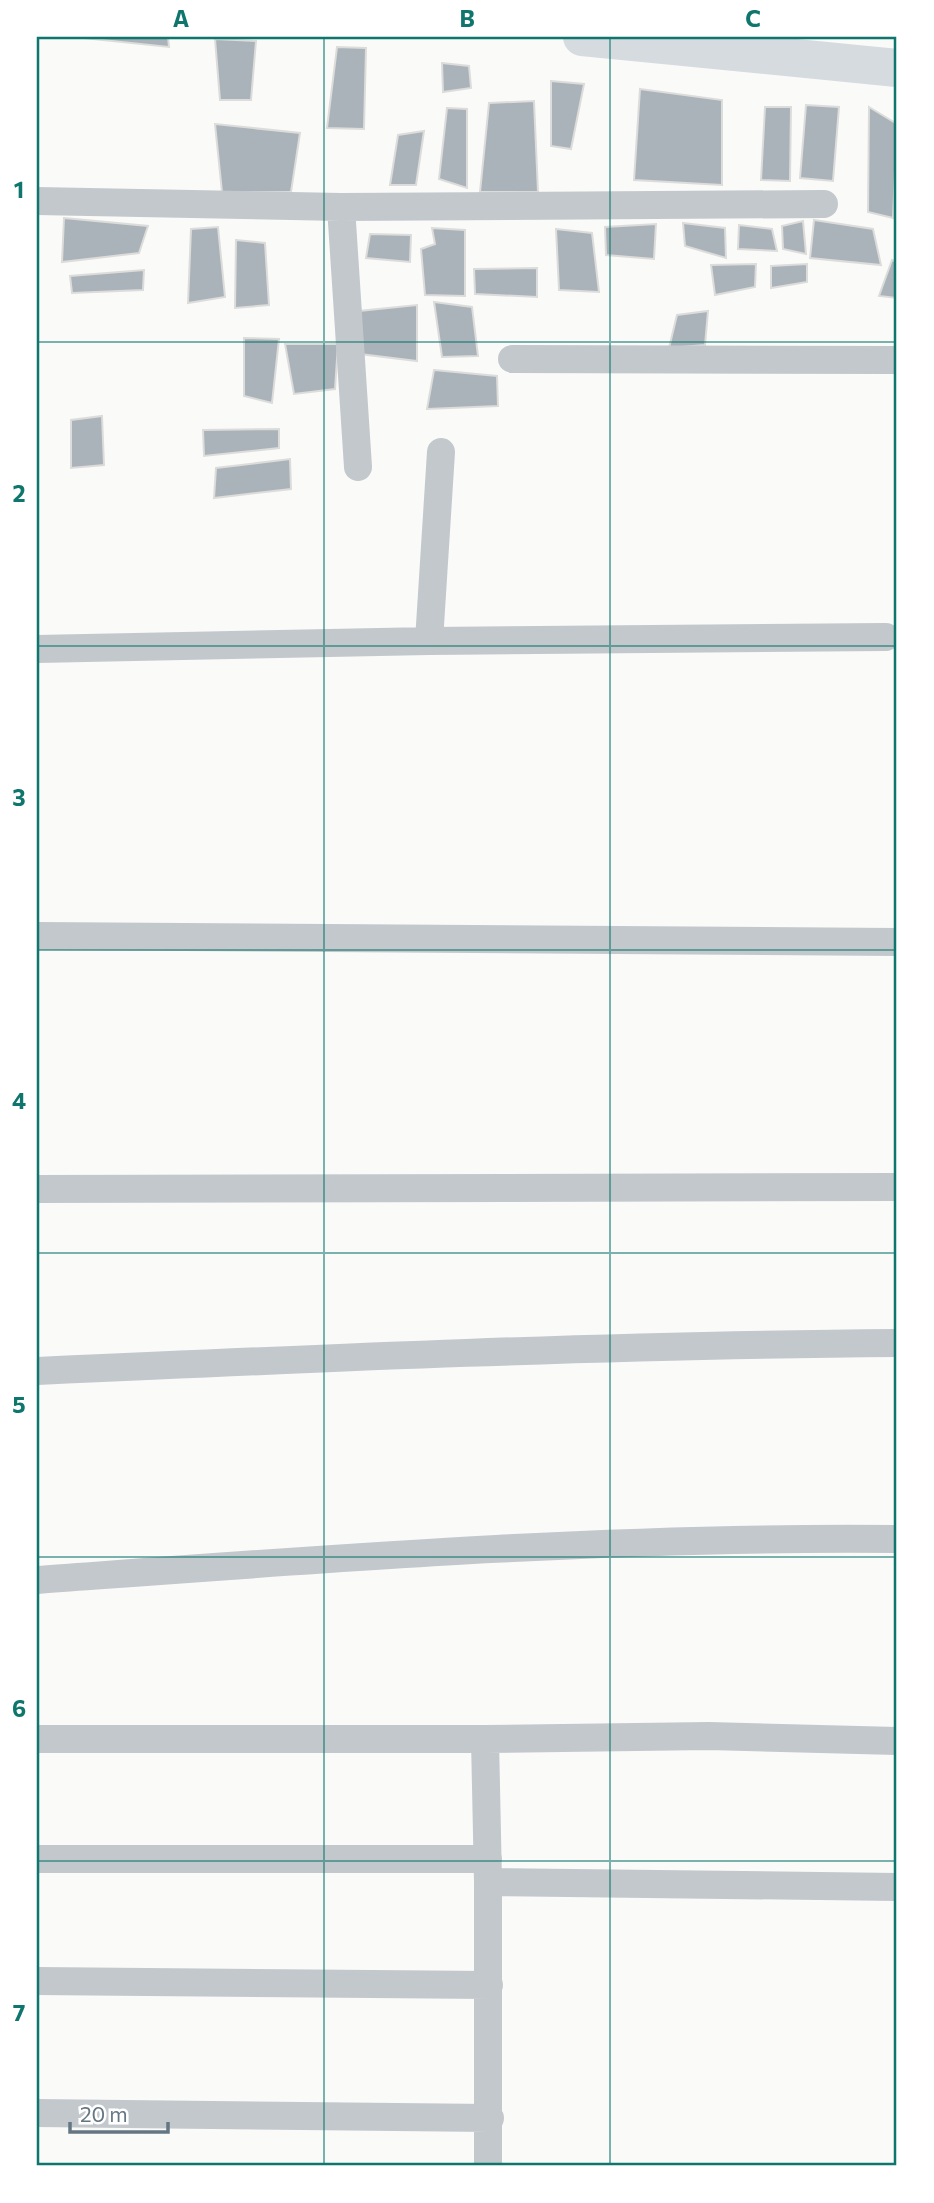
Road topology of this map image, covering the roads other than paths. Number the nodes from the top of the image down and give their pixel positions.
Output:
1 (582, 37) edge
2 (897, 68) edge
3 (37, 201) edge
4 (824, 204) dead end
5 (341, 207) junction
6 (512, 359) dead end
7 (897, 360) edge
8 (440, 452) dead end
9 (358, 467) dead end
10 (886, 637) dead end
11 (429, 641) junction
12 (37, 649) edge
13 (37, 936) edge
14 (897, 942) edge
15 (897, 1187) edge
16 (37, 1189) edge
17 (897, 1343) edge
18 (37, 1371) edge
19 (897, 1539) edge
20 (37, 1580) edge
21 (37, 1738) edge
22 (485, 1739) junction
23 (897, 1741) edge
24 (37, 1859) edge
25 (488, 1871) junction
26 (897, 1887) edge
27 (37, 1981) edge
28 (489, 1985) junction
29 (37, 2113) edge
30 (489, 2118) junction
31 (488, 2166) edge

1 - 2 main road
3 - 5 street
4 - 5 street
5 - 9 street
6 - 7 street
8 - 11 street
10 - 11 street
11 - 12 street
13 - 14 street
15 - 16 street
17 - 18 street
19 - 20 street
21 - 22 street
22 - 23 street
22 - 25 street
24 - 25 street
25 - 26 street
25 - 28 street
27 - 28 street
28 - 30 street
29 - 30 street
30 - 31 street

